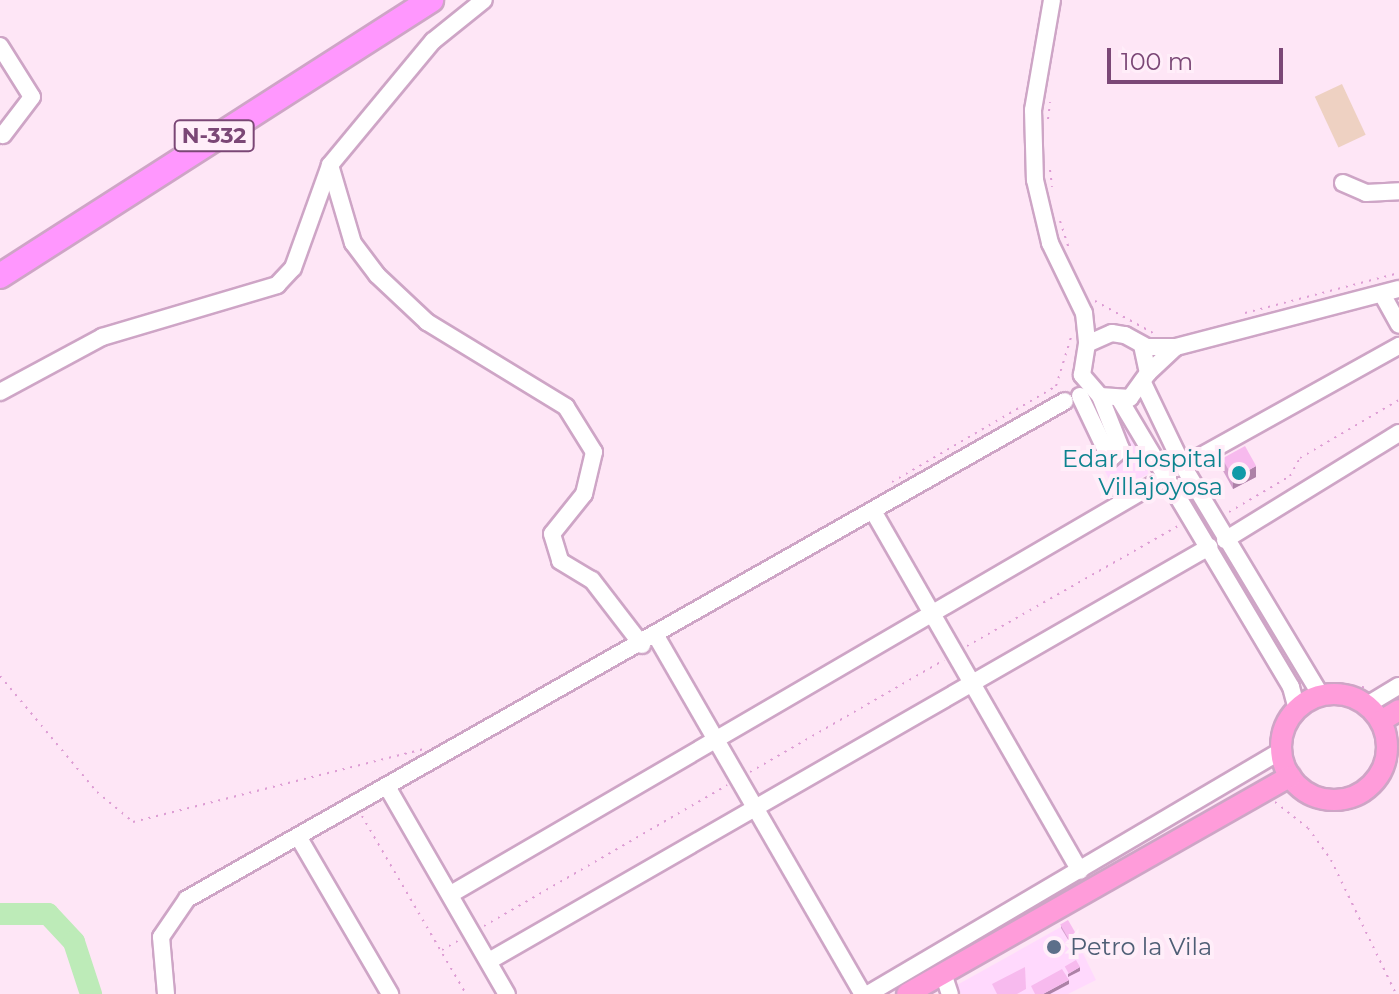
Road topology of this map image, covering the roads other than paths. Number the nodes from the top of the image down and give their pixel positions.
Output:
1 (431, 0) edge
2 (484, 0) edge
3 (1052, 0) edge
4 (0, 46) edge
5 (3, 135) dead end
6 (330, 165) junction
7 (1343, 183) dead end
8 (1399, 191) edge
9 (0, 276) edge
10 (1391, 292) edge
11 (1084, 313) junction
12 (1399, 325) edge
13 (1112, 333) junction
14 (1160, 342) junction
15 (1087, 344) junction
16 (1399, 346) edge
17 (1082, 375) junction
18 (1146, 379) junction
19 (0, 392) edge
20 (1085, 396) junction
21 (1120, 400) junction
22 (1399, 433) edge
23 (1183, 466) junction
24 (1168, 476) junction
25 (873, 511) junction
26 (1222, 539) junction
27 (934, 617) junction
28 (649, 640) junction
29 (971, 681) junction
30 (1298, 682) junction
31 (1399, 686) edge
32 (1370, 695) junction
33 (1321, 696) junction
34 (1297, 709) junction
35 (1399, 710) edge
36 (1381, 721) junction
37 (717, 741) junction
38 (1272, 749) junction
39 (1290, 776) junction
40 (389, 790) junction
41 (754, 807) junction
42 (299, 838) junction
43 (1080, 871) junction
44 (451, 894) junction
45 (489, 961) junction
46 (943, 973) junction
47 (166, 994) edge
48 (390, 994) edge
49 (507, 994) edge
50 (866, 994) edge
51 (907, 994) edge
52 (950, 994) edge

1 - 9 highway, N-332
2 - 6 street
3 - 11 street
4 - 5 street
6 - 19 street
6 - 28 street
7 - 8 street
10 - 12 street
10 - 14 street
11 - 13 street
11 - 15 street
13 - 14 street
13 - 15 street
14 - 18 street
14 - 18 street
15 - 17 street
16 - 23 street
17 - 20 street
17 - 20 street
18 - 21 street
18 - 23 street
20 - 21 street
20 - 25 street
21 - 24 street
22 - 26 street
23 - 26 street
24 - 26 street
24 - 27 street
25 - 27 street
25 - 28 street
26 - 29 street
26 - 30 street
27 - 29 street
27 - 37 street
28 - 37 street
28 - 40 street
29 - 41 street
29 - 43 street
30 - 33 street
30 - 34 street
31 - 32 street
32 - 33 main road
32 - 36 main road
33 - 34 main road
34 - 38 main road
35 - 36 main road
36 - 39 main road
37 - 41 street
37 - 44 street
38 - 39 main road
38 - 43 street
39 - 46 main road
40 - 42 street
40 - 44 street
41 - 45 street
41 - 50 street
42 - 47 street
42 - 48 street
43 - 50 street
44 - 45 street
45 - 49 street
46 - 51 main road
46 - 52 street

